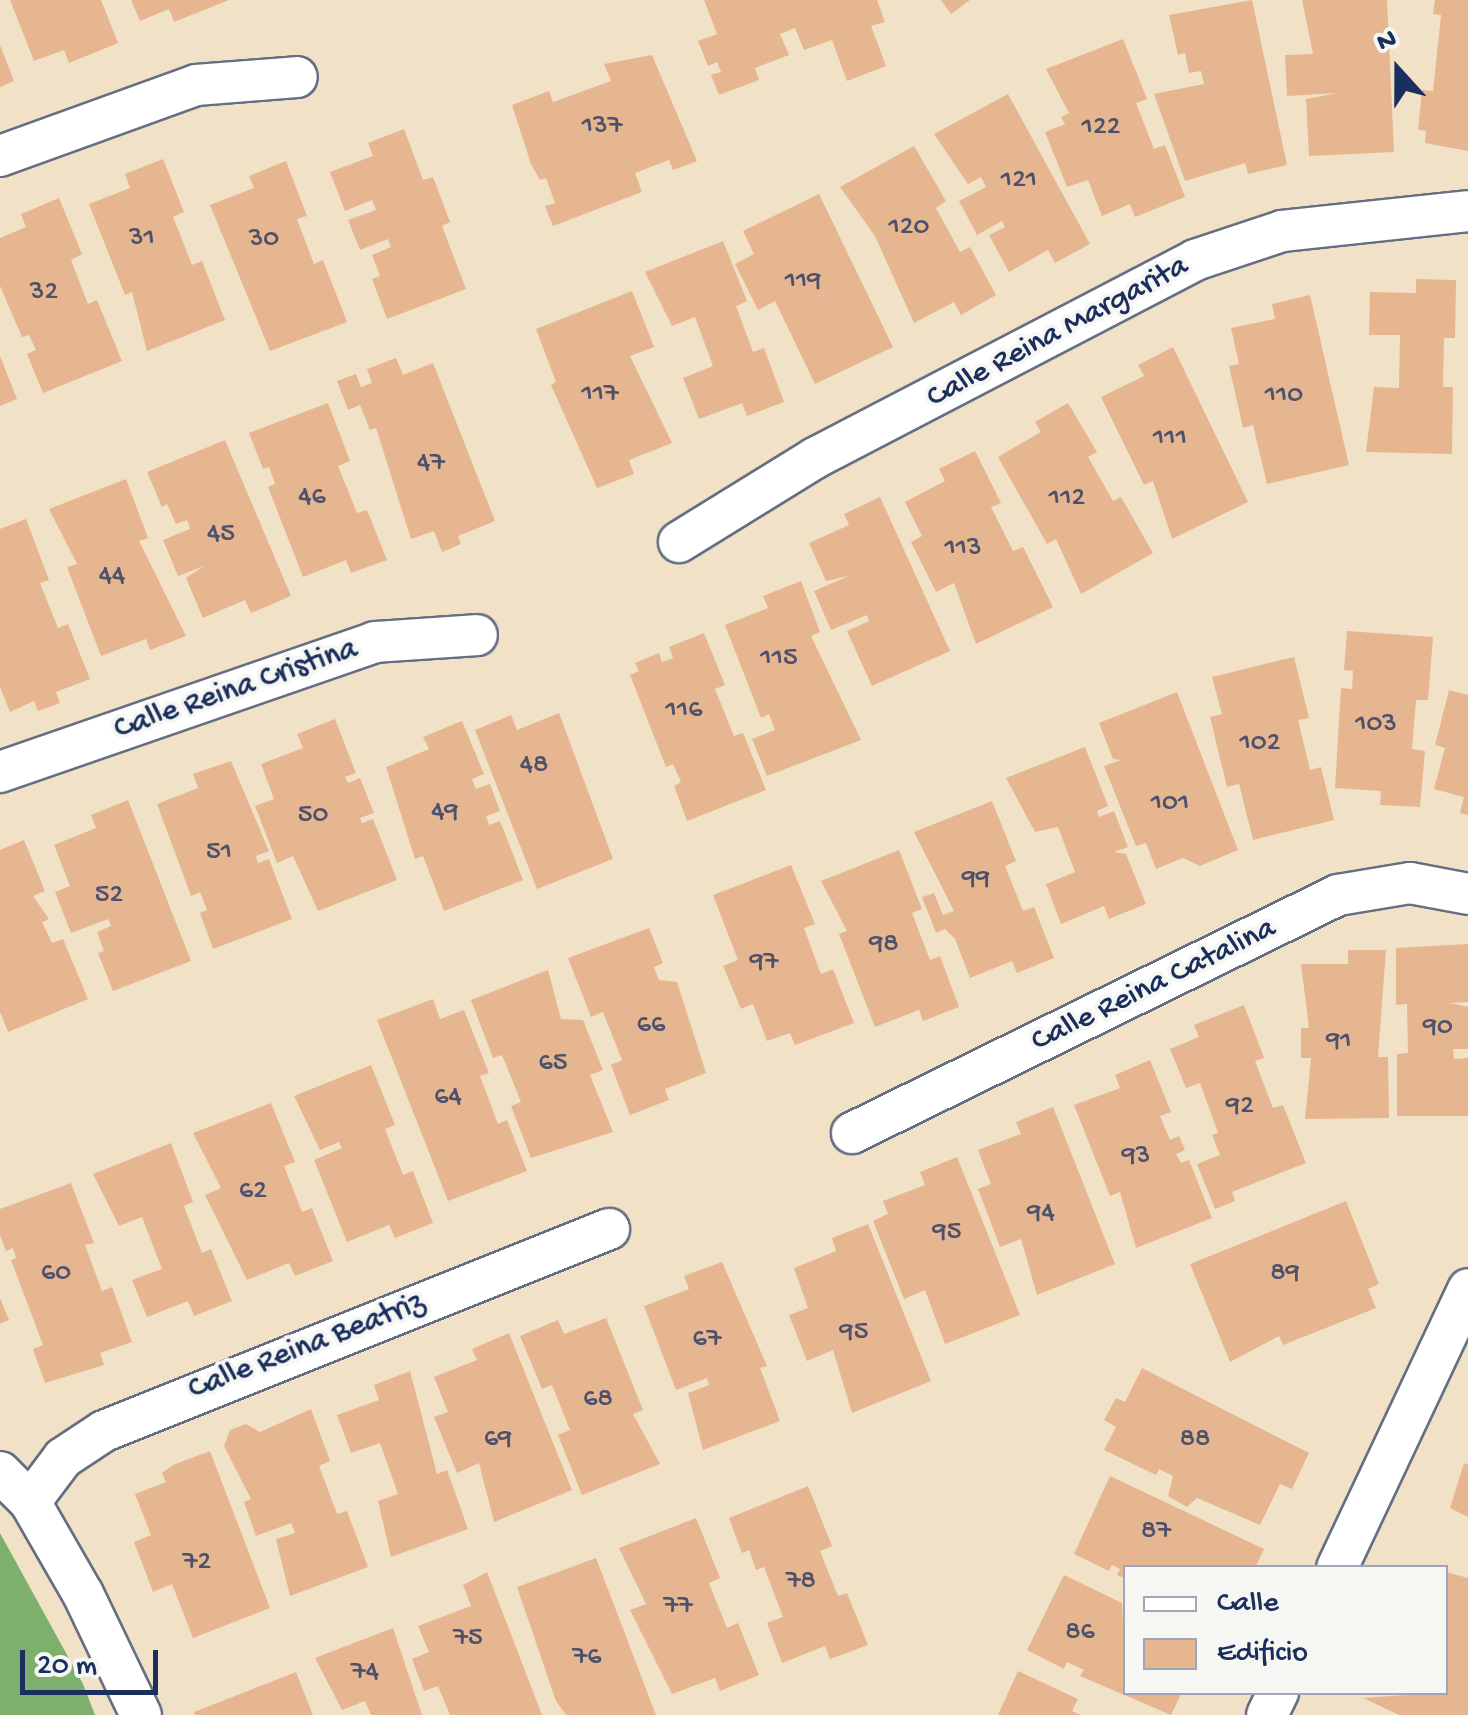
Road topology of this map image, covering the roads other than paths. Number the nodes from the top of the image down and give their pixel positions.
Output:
1 (297, 76) dead end
2 (0, 156) edge
3 (1468, 211) edge
4 (679, 542) dead end
5 (477, 635) dead end
6 (0, 772) edge
7 (1468, 894) edge
8 (852, 1133) dead end
9 (609, 1229) dead end
10 (1468, 1289) edge
11 (0, 1472) edge
12 (30, 1502) junction
13 (1338, 1565) edge
14 (141, 1715) edge

1 - 2 street
3 - 4 street, Calle Reina Margarita
5 - 6 street, Calle Reina Cristina
7 - 8 street, Calle Reina Catalina
9 - 12 street, Calle Reina Beatriz
10 - 13 street
11 - 12 street
12 - 14 street

